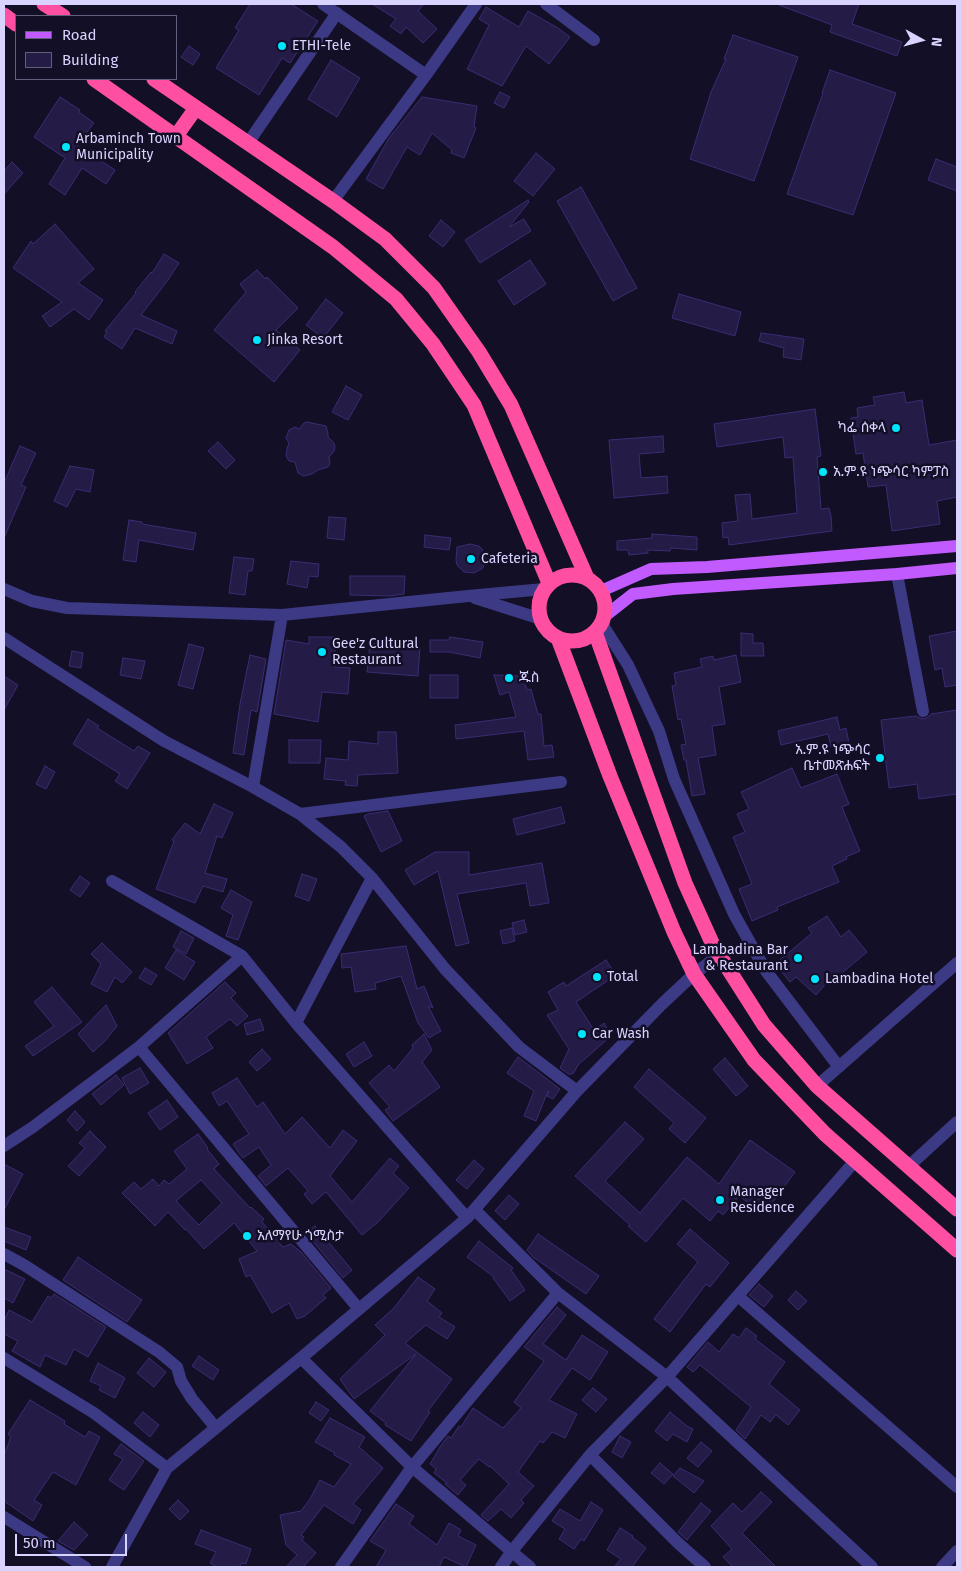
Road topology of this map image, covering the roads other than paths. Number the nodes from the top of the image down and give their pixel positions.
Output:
1 (323, 4) edge
2 (476, 4) edge
3 (546, 4) edge
4 (337, 13) junction
5 (4, 15) edge
6 (15, 23) edge
7 (594, 40) dead end
8 (426, 75) junction
9 (95, 80) edge
10 (155, 80) edge
11 (196, 108) junction
12 (176, 136) junction
13 (248, 143) junction
14 (333, 201) junction
15 (957, 546) edge
16 (957, 568) edge
17 (897, 574) junction
18 (587, 578) junction
19 (547, 586) junction
20 (4, 589) edge
21 (601, 591) junction
22 (468, 596) junction
23 (282, 615) junction
24 (541, 619) junction
25 (600, 624) junction
26 (4, 638) edge
27 (558, 638) junction
28 (923, 711) dead end
29 (560, 782) dead end
30 (253, 787) junction
31 (300, 814) junction
32 (372, 878) junction
33 (112, 881) dead end
34 (719, 955) junction
35 (242, 956) junction
36 (957, 964) edge
37 (694, 974) junction
38 (296, 1023) junction
39 (139, 1047) junction
40 (839, 1067) junction
41 (817, 1086) junction
42 (577, 1092) junction
43 (957, 1122) edge
44 (4, 1146) edge
45 (856, 1161) junction
46 (909, 1166) junction
47 (957, 1208) edge
48 (471, 1214) junction
49 (957, 1250) edge
50 (4, 1254) edge
51 (558, 1293) junction
52 (738, 1296) junction
53 (359, 1309) junction
54 (4, 1358) edge
55 (301, 1358) junction
56 (667, 1377) junction
57 (216, 1428) junction
58 (590, 1455) junction
59 (412, 1467) junction
60 (167, 1468) junction
61 (957, 1487) edge
62 (4, 1516) edge
63 (512, 1551) junction
64 (957, 1551) edge
65 (85, 1567) edge
66 (112, 1567) edge
67 (341, 1567) edge
68 (501, 1567) edge
69 (530, 1567) edge
70 (705, 1567) edge
71 (872, 1567) edge
72 (942, 1567) edge

1 - 4 street
2 - 8 street
3 - 7 street
4 - 8 street
4 - 13 street
5 - 6 highway
8 - 14 street
9 - 12 highway
10 - 11 highway
11 - 12 highway
11 - 13 highway
12 - 19 highway
13 - 14 highway
14 - 18 highway
15 - 21 main road
16 - 17 main road
17 - 25 main road
17 - 28 street
18 - 19 highway
18 - 21 highway
19 - 22 street
19 - 24 highway
20 - 23 street
21 - 25 highway
22 - 23 street
22 - 24 street
23 - 30 street
24 - 27 highway
25 - 27 highway
25 - 34 highway
25 - 40 street
26 - 30 street
27 - 37 highway
29 - 31 street
30 - 31 street
31 - 32 street
32 - 38 street
32 - 42 street
33 - 35 street
34 - 37 street
34 - 41 highway
35 - 38 street
35 - 39 street
36 - 40 street
37 - 42 street
37 - 45 highway
38 - 48 street
39 - 44 street
39 - 53 street
40 - 41 street
41 - 46 highway
42 - 48 street
43 - 46 street
45 - 49 highway
45 - 52 street
46 - 47 highway
48 - 51 street
48 - 53 street
50 - 57 street
51 - 56 street
51 - 59 street
52 - 56 street
52 - 61 street
53 - 55 street
54 - 60 street
55 - 57 street
55 - 59 street
56 - 58 street
56 - 71 street
57 - 60 street
58 - 63 street
58 - 70 street
59 - 63 street
59 - 67 street
60 - 66 street
62 - 65 street
63 - 68 street
63 - 69 street
64 - 72 street

